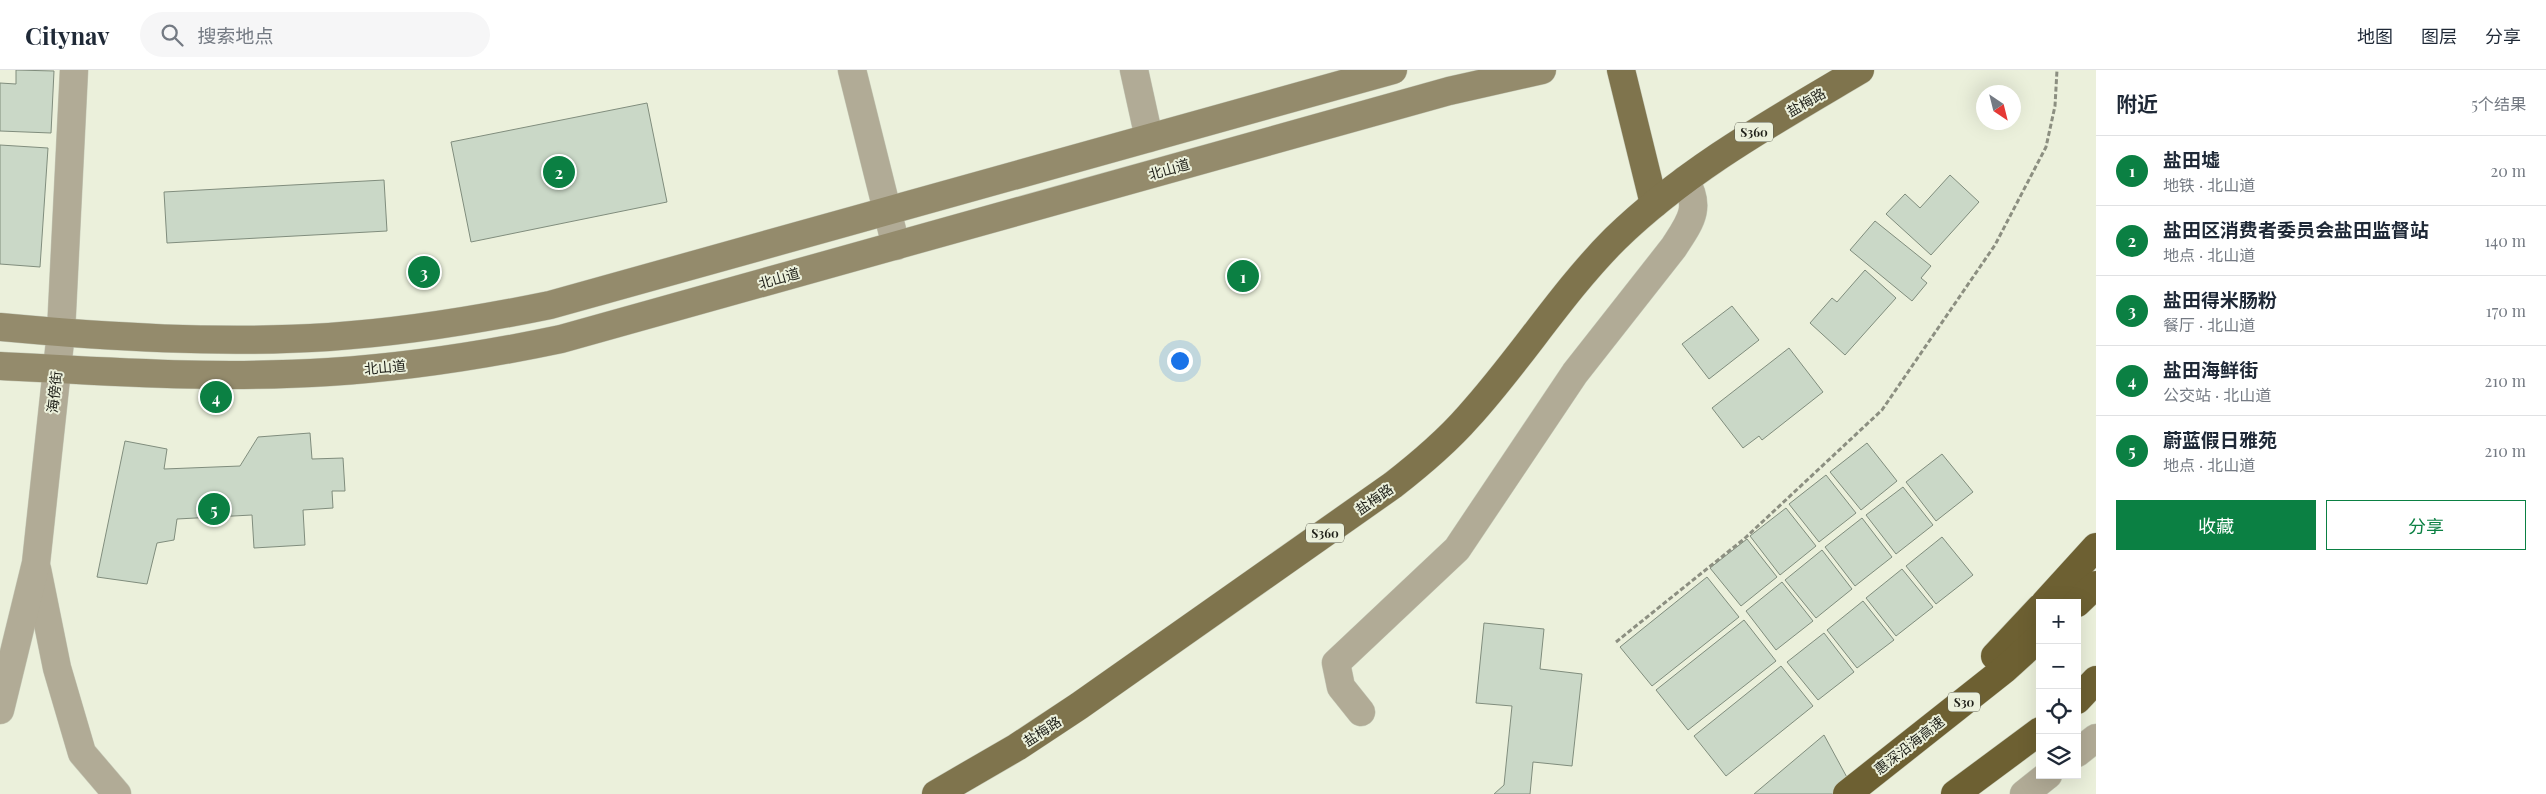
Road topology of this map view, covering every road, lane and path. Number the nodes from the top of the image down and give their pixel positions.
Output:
1 (74, 70) edge
2 (852, 70) edge
3 (1134, 70) edge
4 (1393, 70) edge
5 (1542, 70) edge
6 (1621, 70) edge
7 (1860, 70) edge
8 (2057, 70) edge
9 (1149, 138) junction
10 (1685, 180) junction
11 (1654, 204) junction
12 (887, 211) junction
13 (896, 246) junction
14 (0, 327) edge
15 (61, 332) junction
16 (0, 366) edge
17 (56, 369) junction
18 (2096, 547) edge
19 (36, 563) junction
20 (2096, 585) edge
21 (2049, 599) edge
22 (2081, 599) edge
23 (2036, 612) edge
24 (2036, 641) edge
25 (1616, 642) dead end
26 (2096, 680) edge
27 (2096, 689) edge
28 (2081, 697) edge
29 (2081, 698) edge
30 (0, 710) edge
31 (1361, 712) dead end
32 (2036, 734) edge
33 (2096, 738) edge
34 (2081, 750) edge
35 (1885, 764) junction
36 (2043, 779) edge
37 (117, 794) edge
38 (936, 794) edge
39 (1847, 794) edge
40 (1956, 794) edge
41 (2024, 794) edge

1 - 15 street, 海傍街
2 - 12 street
3 - 9 street
4 - 9 main road
5 - 13 main road, 北山道
6 - 11 main road
7 - 10 main road, 盐梅路 / S360
8 - 25 path
9 - 12 main road
10 - 11 main road, 盐梅路 / S360
10 - 31 street
11 - 38 main road, 盐梅路 / S360
12 - 13 street
12 - 15 main road
13 - 17 main road, 北山道
14 - 15 main road
15 - 17 street, 海傍街
16 - 17 main road, 北山道
17 - 19 street, 海傍街
18 - 21 highway
19 - 30 street, 海傍街
19 - 37 street
20 - 22 highway
23 - 35 highway
24 - 35 highway, 惠深沿海高速 / S30
26 - 28 highway
27 - 29 highway
32 - 40 highway
33 - 34 street
35 - 39 highway, 惠深沿海高速 / S30
36 - 41 street

